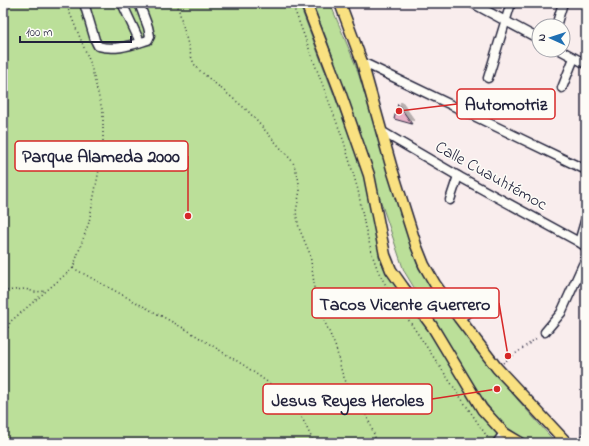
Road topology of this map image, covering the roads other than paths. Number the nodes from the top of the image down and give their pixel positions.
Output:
1 (84, 3) edge
2 (122, 3) edge
3 (140, 3) edge
4 (306, 3) edge
5 (340, 3) edge
6 (472, 3) edge
7 (511, 3) edge
8 (563, 3) edge
9 (558, 18) edge
10 (505, 21) junction
11 (531, 35) edge
12 (140, 42) junction
13 (571, 56) edge
14 (574, 58) junction
15 (362, 62) junction
16 (586, 64) edge
17 (488, 78) dead end
18 (562, 88) dead end
19 (381, 131) junction
20 (586, 170) edge
21 (458, 176) junction
22 (450, 200) dead end
23 (586, 218) edge
24 (583, 245) edge
25 (586, 258) edge
26 (485, 303) dead end
27 (459, 318) junction
28 (545, 332) road end
29 (504, 433) junction
30 (586, 438) edge
31 (497, 443) edge
32 (521, 443) edge
33 (567, 443) edge
34 (585, 443) edge

1 - 12 street
2 - 12 street
3 - 12 street
4 - 29 main road
5 - 15 main road
6 - 10 street
7 - 10 street
8 - 9 street
10 - 11 street
10 - 17 street
13 - 14 street
14 - 16 street
14 - 18 street
15 - 19 main road
15 - 20 street
19 - 21 street, Calle Cuauhtémoc
19 - 27 main road
21 - 22 street
21 - 24 street, Calle Cuauhtémoc
23 - 24 street
25 - 28 street
26 - 27 street
27 - 33 main road
29 - 31 street
29 - 32 main road
30 - 34 street

